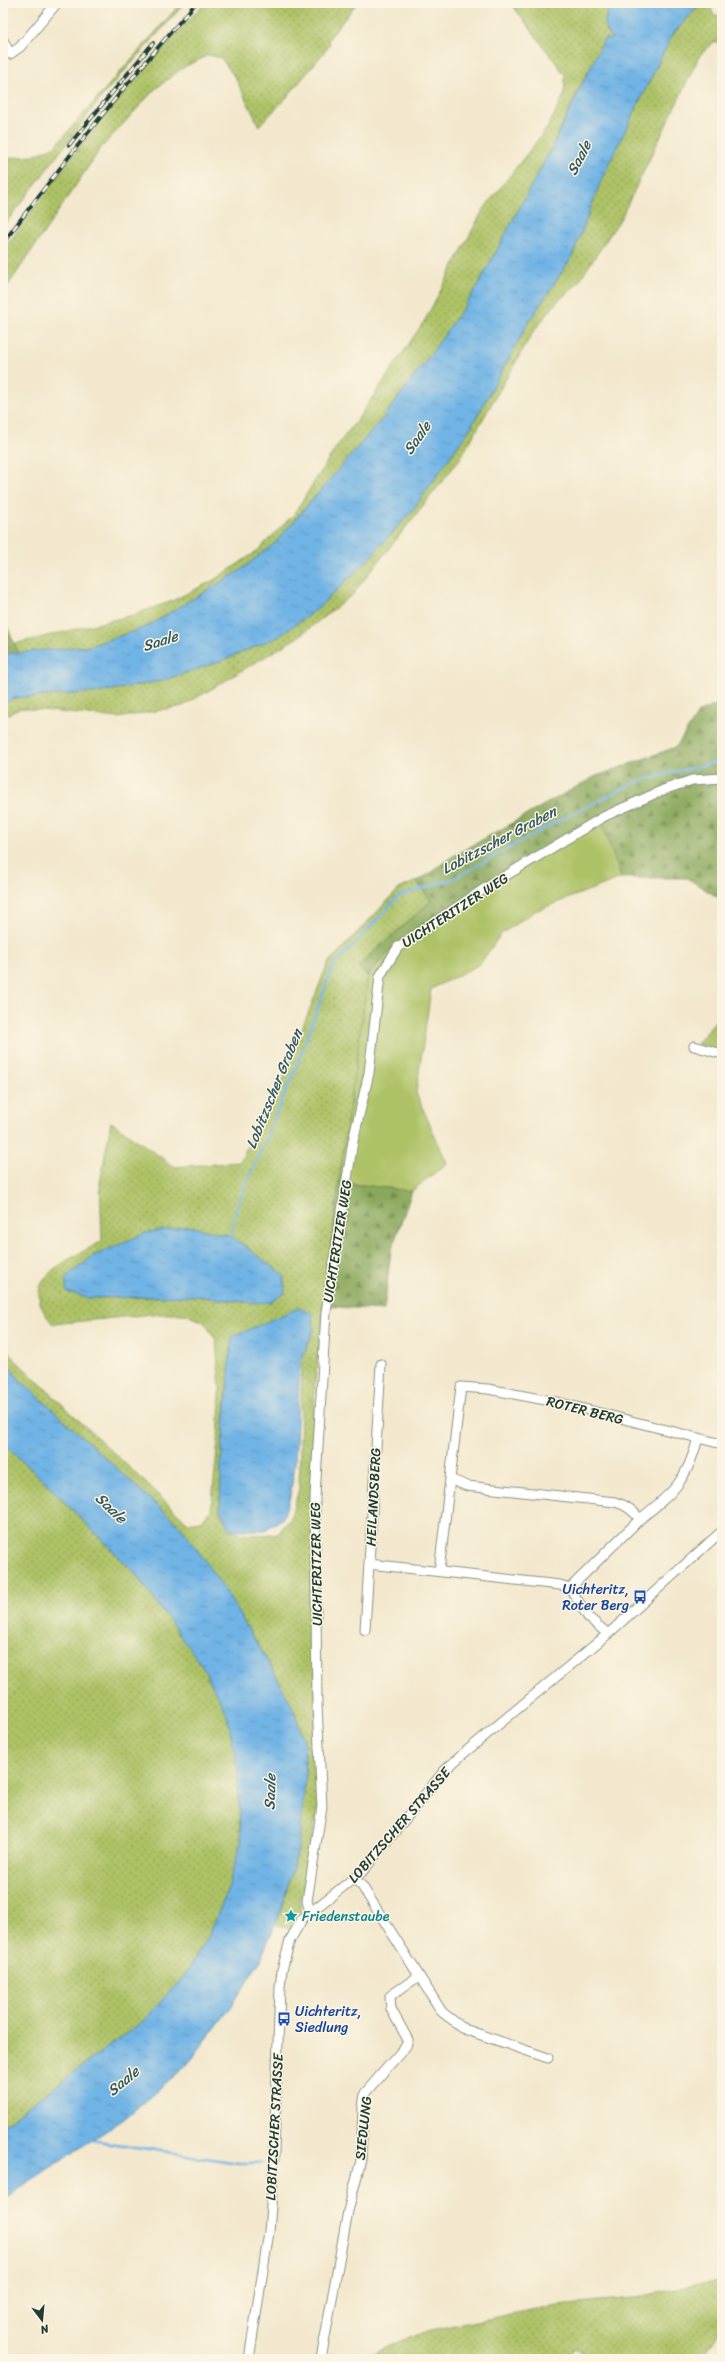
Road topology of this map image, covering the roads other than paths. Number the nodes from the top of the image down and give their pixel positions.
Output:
1 (57, 3) edge
2 (3, 40) edge
3 (722, 778) edge
4 (694, 1046) dead end
5 (722, 1054) edge
6 (381, 1364) dead end
7 (698, 1438) junction
8 (722, 1444) edge
9 (450, 1479) junction
10 (640, 1519) junction
11 (722, 1531) edge
12 (369, 1564) junction
13 (439, 1572) junction
14 (570, 1588) junction
15 (365, 1630) dead end
16 (608, 1634) junction
17 (355, 1879) junction
18 (310, 1911) junction
19 (418, 1976) junction
20 (548, 2058) dead end
21 (249, 2359) edge
22 (321, 2359) edge

1 - 2 street
3 - 18 street, UICHTERITZER WEG
4 - 5 street
6 - 12 street, HEILANDSBERG
7 - 8 street
7 - 9 street, ROTER BERG
7 - 10 street
9 - 10 street
9 - 13 street, ROTER BERG
10 - 14 street
11 - 16 street, LOBITZSCHER STRASSE
12 - 13 street
12 - 15 street, HEILANDSBERG
13 - 14 street
14 - 16 street
16 - 17 street, LOBITZSCHER STRASSE
17 - 18 street, LOBITZSCHER STRASSE
17 - 19 street
18 - 21 street, LOBITZSCHER STRASSE
19 - 20 street
19 - 22 street, SIEDLUNG

